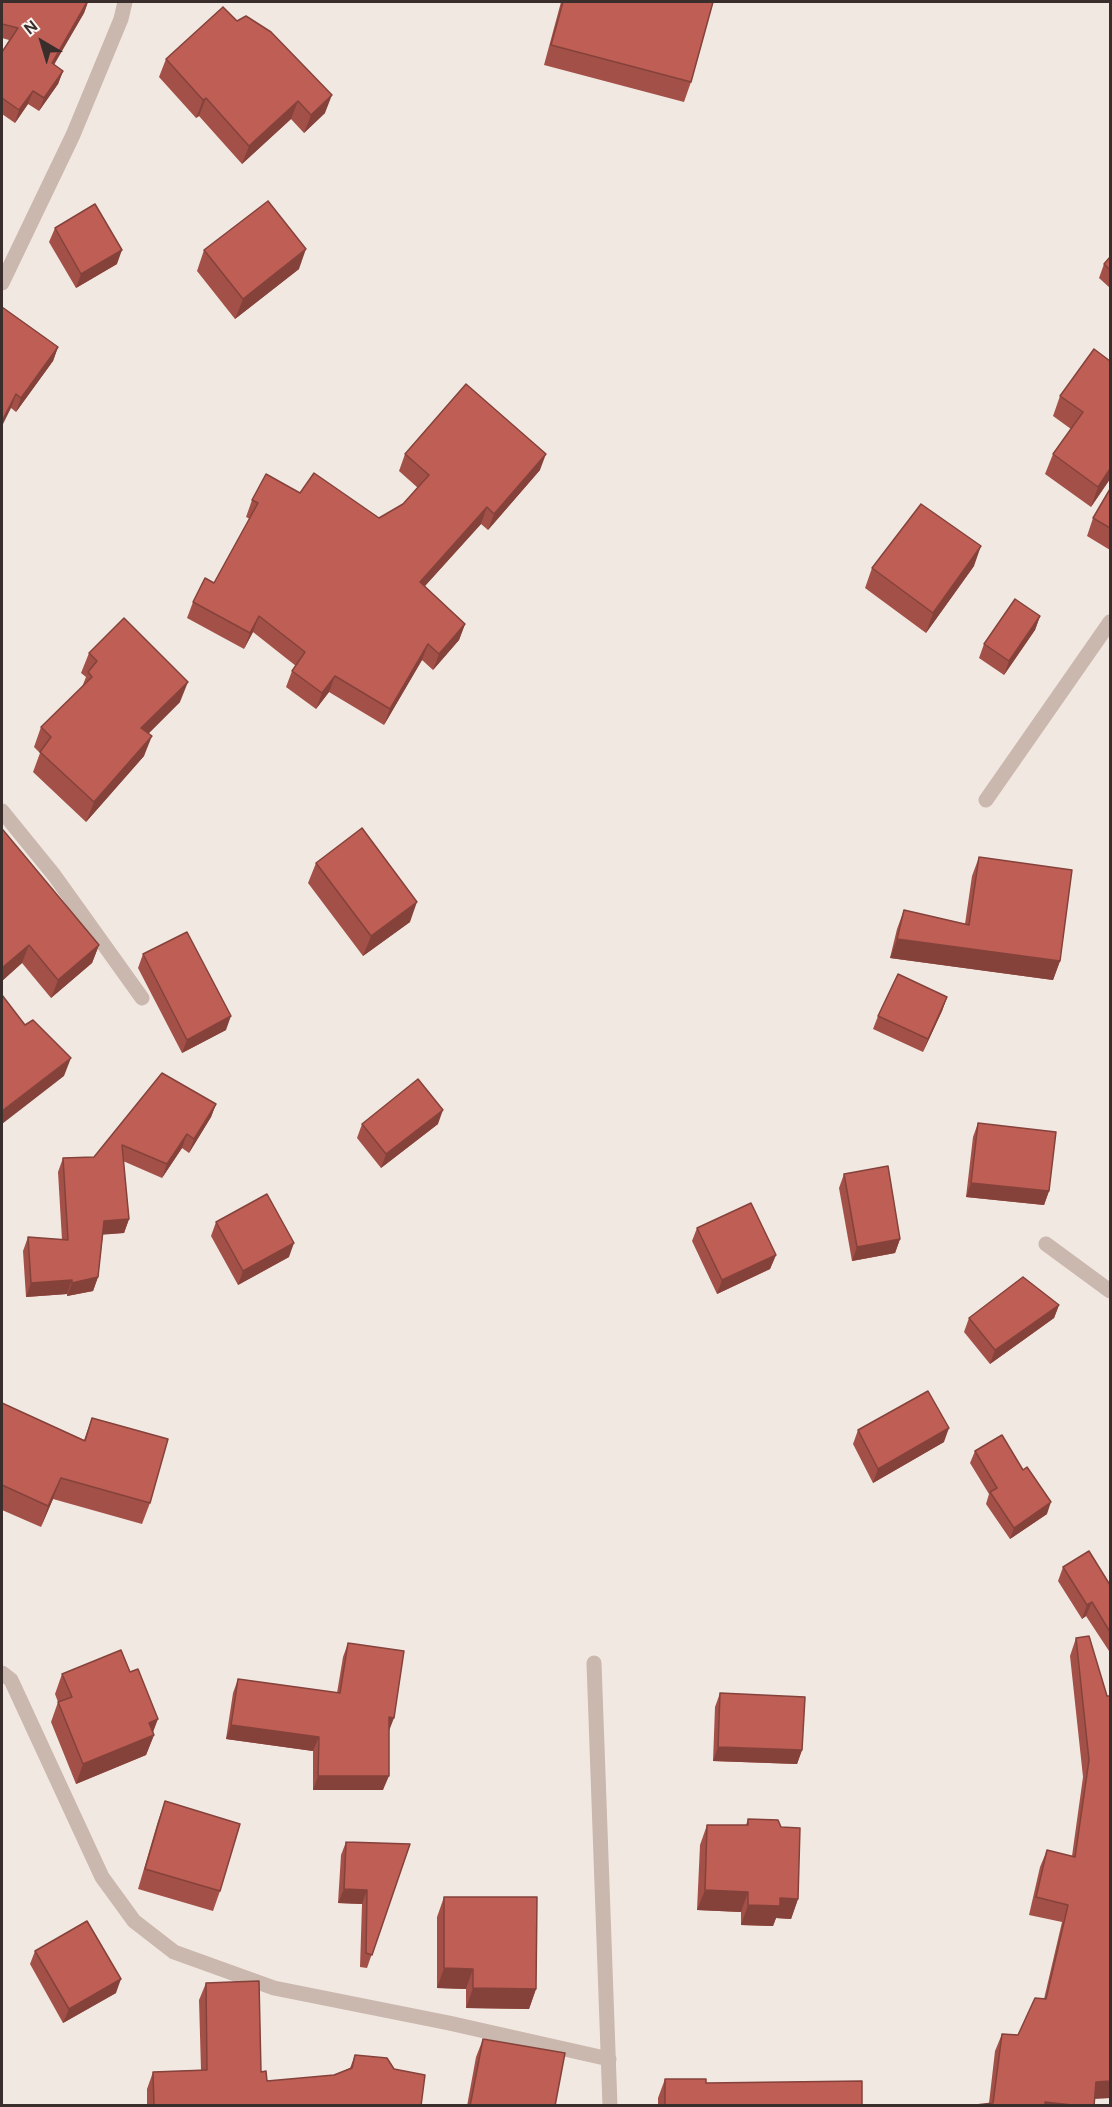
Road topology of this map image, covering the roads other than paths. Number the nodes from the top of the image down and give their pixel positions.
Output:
1 (126, 2) edge
2 (2, 284) edge
3 (1110, 622) edge
4 (986, 800) dead end
5 (2, 811) edge
6 (142, 998) dead end
7 (1046, 1244) dead end
8 (1110, 1292) edge
9 (594, 1663) dead end
10 (2, 1673) edge
11 (609, 2059) junction
12 (610, 2106) edge

1 - 2 street
3 - 4 street
5 - 6 street
7 - 8 street
9 - 11 street
10 - 11 street
11 - 12 street

